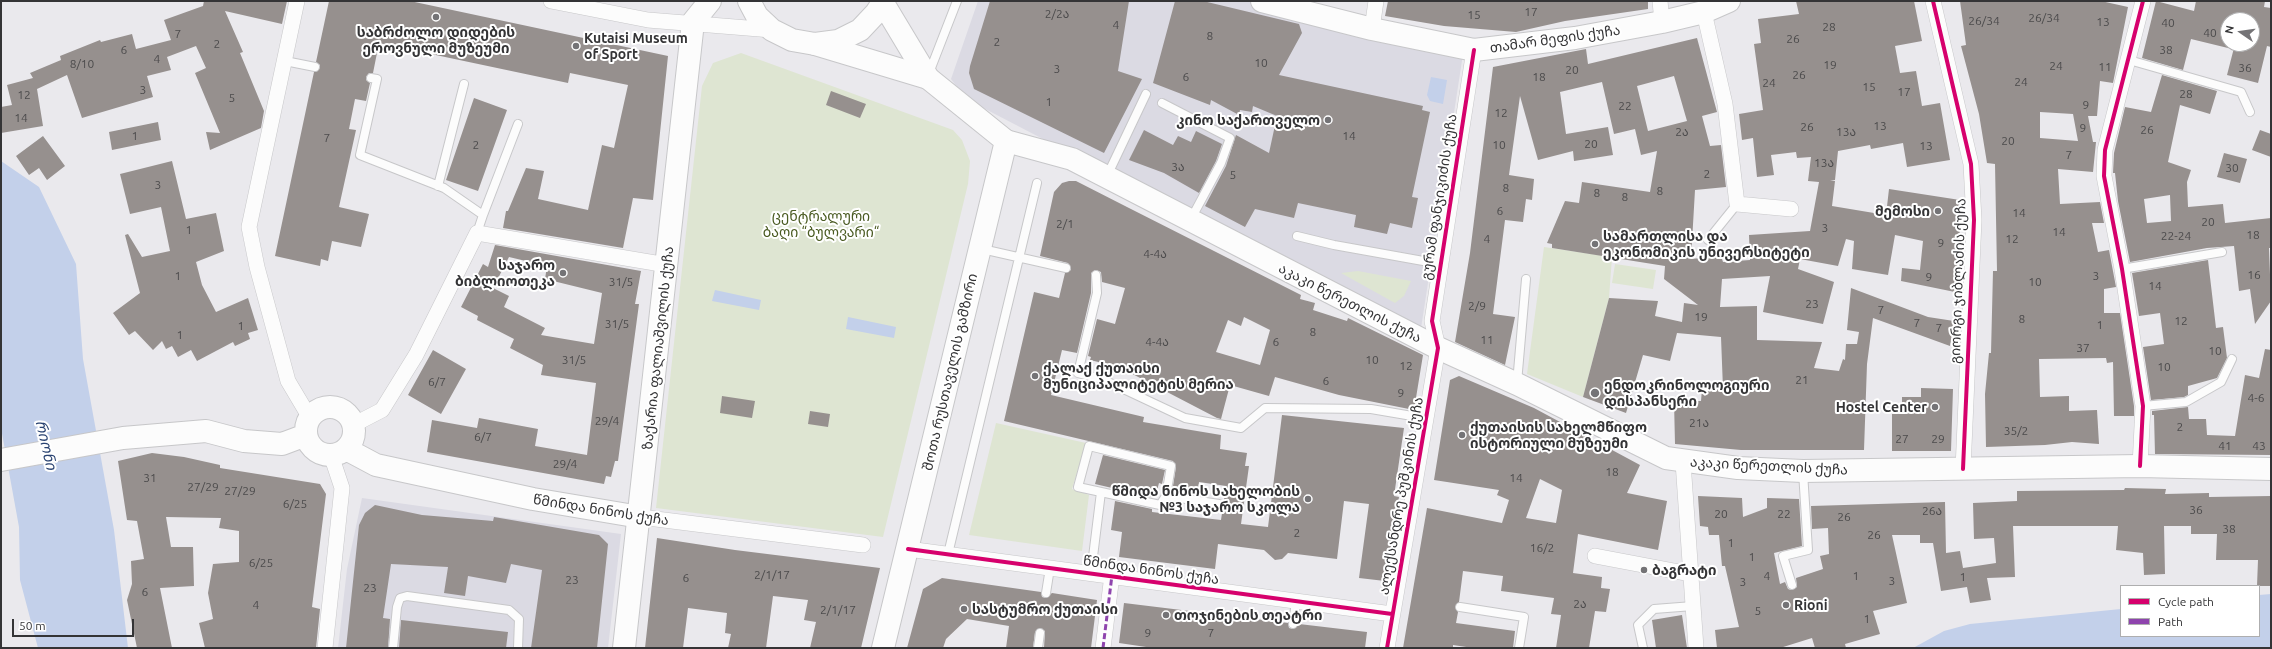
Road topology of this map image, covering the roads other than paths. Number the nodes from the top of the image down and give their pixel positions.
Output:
1 (297, 1) edge
2 (551, 1) edge
3 (710, 1) edge
4 (749, 1) edge
5 (957, 1) edge
6 (1262, 1) edge
7 (1376, 1) edge
8 (1729, 1) edge
9 (1933, 1) edge
10 (2143, 1) edge
11 (883, 2) edge
12 (695, 12) edge
13 (1661, 12) edge
14 (1704, 12) junction
15 (1372, 29) junction
16 (772, 30) junction
17 (815, 44) junction
18 (1474, 50) junction
19 (2129, 60) junction
20 (285, 61) junction
21 (315, 67) dead end
22 (371, 78) dead end
23 (928, 78) junction
24 (464, 84) dead end
25 (1146, 94) dead end
26 (1162, 103) dead end
27 (2250, 112) dead end
28 (518, 124) dead end
29 (1006, 141) junction
30 (1106, 176) junction
31 (1037, 183) dead end
32 (438, 186) junction
33 (1737, 204) junction
34 (1791, 209) dead end
35 (483, 216) junction
36 (1190, 220) junction
37 (477, 233) junction
38 (1296, 236) dead end
39 (1708, 240) dead end
40 (979, 248) junction
41 (2222, 252) dead end
42 (1019, 257) junction
43 (1440, 264) junction
44 (667, 265) junction
45 (1066, 268) dead end
46 (2122, 269) junction
47 (1096, 275) dead end
48 (1526, 279) dead end
49 (1438, 348) junction
50 (2232, 359) dead end
51 (1517, 384) junction
52 (2143, 406) junction
53 (1424, 418) junction
54 (353, 425) junction
55 (308, 426) junction
56 (339, 452) junction
57 (1, 460) edge
58 (1683, 462) junction
59 (2140, 466) junction
60 (1963, 469) junction
61 (2271, 469) edge
62 (1803, 471) junction
63 (1101, 492) junction
64 (1166, 496) junction
65 (1219, 504) dead end
66 (640, 517) junction
67 (862, 545) dead end
68 (908, 549) junction
69 (948, 554) junction
70 (1050, 568) junction
71 (1660, 568) dead end
72 (1091, 573) junction
73 (1690, 574) junction
74 (1112, 575) junction
75 (1792, 585) dead end
76 (1046, 593) dead end
77 (1296, 601) junction
78 (1693, 606) junction
79 (1460, 607) dead end
80 (1392, 614) junction
81 (1293, 624) dead end
82 (1040, 633) dead end
83 (325, 648) edge
84 (393, 648) edge
85 (518, 648) edge
86 (624, 648) edge
87 (883, 648) edge
88 (1038, 648) edge
89 (1103, 648) edge
90 (1387, 648) edge
91 (1519, 648) edge
92 (1643, 648) edge
93 (1696, 648) edge

1 - 20 street
2 - 12 street
3 - 12 main road
4 - 16 main road
5 - 23 lane
6 - 15 main road, თამარ მეფის ქუჩა
7 - 15 street
8 - 14 main road, თამარ მეფის ქუჩა
9 - 60 street, გიორგი ჯიბლაძის ქუჩა
10 - 19 street
11 - 17 main road
11 - 23 main road
12 - 16 street
12 - 44 main road, ზაქარია ფალიაშვილის ქუჩა
13 - 14 main road, თამარ მეფის ქუჩა
13 - 18 main road, თამარ მეფის ქუჩა
14 - 33 street
15 - 18 main road, თამარ მეფის ქუჩა
16 - 17 main road
17 - 23 main road
18 - 43 street, გურამ ფანჯიკიძის ქუჩა
19 - 27 lane
19 - 46 street
20 - 21 lane
20 - 55 street
22 - 32 lane
23 - 29 main road
24 - 32 lane
25 - 30 lane
26 - 36 lane
28 - 35 lane
29 - 30 main road, აკაკი წერეთლის ქუჩა
29 - 40 main road, შოთა რუსთაველის გამზირი
30 - 36 main road, აკაკი წერეთლის ქუჩა
31 - 42 lane
32 - 35 lane
33 - 34 street
33 - 39 lane
35 - 37 lane
36 - 49 main road, აკაკი წერეთლის ქუჩა
37 - 44 street
37 - 54 street
38 - 43 lane
40 - 42 lane
40 - 68 main road, შოთა რუსთაველის გამზირი
41 - 46 lane
42 - 45 lane
42 - 69 lane
43 - 49 street, გურამ ფანჯიკიძის ქუჩა
44 - 66 main road, ზაქარია ფალიაშვილის ქუჩა
46 - 52 street
47 - 53 lane
48 - 51 lane
49 - 51 main road, აკაკი წერეთლის ქუჩა
49 - 53 street, ალექსანდრე პუშკინის ქუჩა
50 - 52 lane
51 - 58 main road, აკაკი წერეთლის ქუჩა
52 - 59 street
53 - 80 street, ალექსანდრე პუშკინის ქუჩა
54 - 55 main road
54 - 56 main road
55 - 56 main road
55 - 57 main road
56 - 66 main road, წმინდა ნინოს ქუჩა
56 - 83 street
58 - 62 main road, აკაკი წერეთლის ქუჩა
58 - 73 street
59 - 60 main road, აკაკი წერეთლის ქუჩა
59 - 61 main road, აკაკი წერეთლის ქუჩა
60 - 62 main road, აკაკი წერეთლის ქუჩა
62 - 75 lane
63 - 64 lane
63 - 64 lane
63 - 72 lane
64 - 65 lane
66 - 67 street, წმინდა ნინოს ქუჩა
66 - 86 main road, ზაქარია ფალიაშვილის ქუჩა
68 - 69 street, წმინდა ნინოს ქუჩა
68 - 87 main road, შოთა რუსთაველის გამზირი
69 - 70 street, წმინდა ნინოს ქუჩა
70 - 72 street, წმინდა ნინოს ქუჩა
70 - 76 lane
71 - 73 street
72 - 74 street, წმინდა ნინოს ქუჩა
73 - 78 street
74 - 77 street, წმინდა ნინოს ქუჩა
74 - 89 street
77 - 80 street, წმინდა ნინოს ქუჩა
77 - 81 lane
78 - 92 lane
78 - 93 street
79 - 91 lane
80 - 90 street, ალექსანდრე პუშკინის ქუჩა
82 - 88 lane
84 - 85 lane

